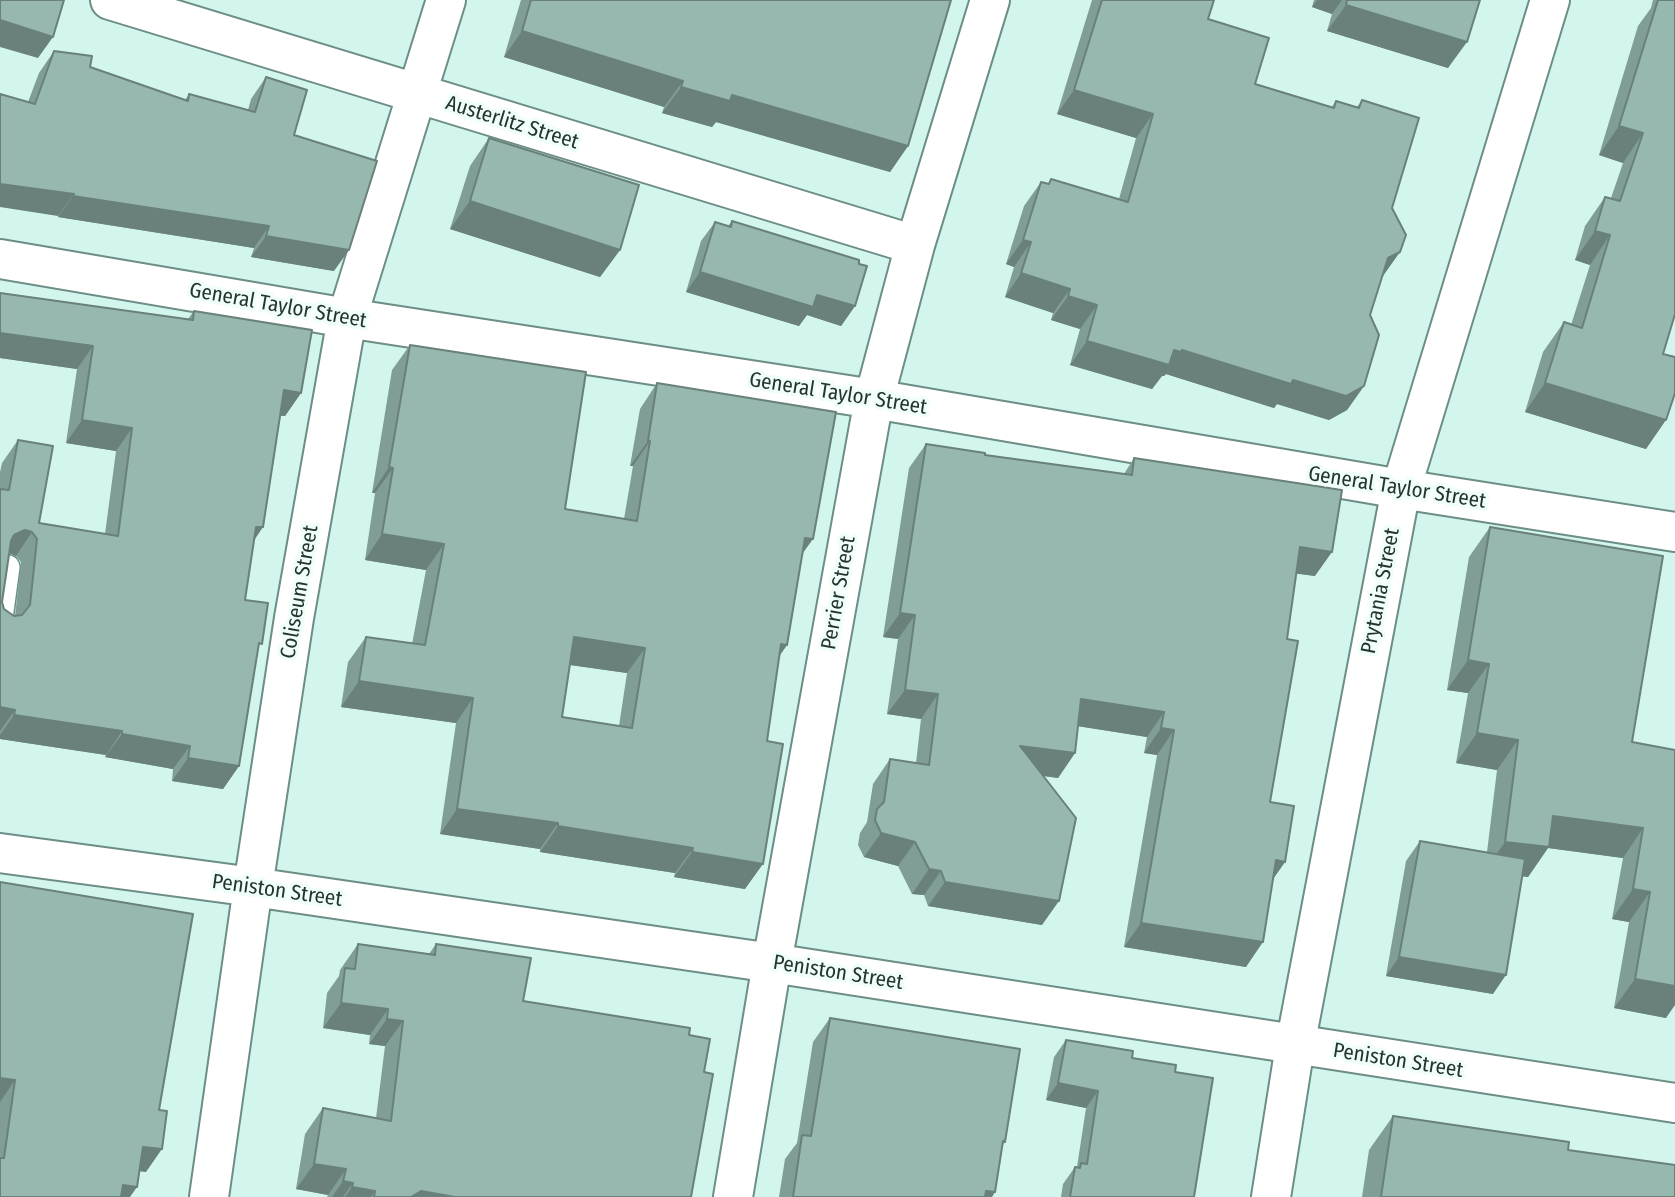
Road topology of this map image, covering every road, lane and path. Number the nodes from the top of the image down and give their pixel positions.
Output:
1 (110, 0) edge
2 (446, 0) edge
3 (990, 0) edge
4 (1550, 0) edge
5 (417, 94) junction
6 (915, 245) junction
7 (0, 259) edge
8 (347, 318) junction
9 (874, 399) junction
10 (1401, 489) junction
11 (1675, 532) edge
12 (8, 567) edge
13 (0, 625) edge
14 (0, 853) edge
15 (253, 887) junction
16 (772, 963) junction
17 (1295, 1046) junction
18 (1675, 1103) edge
19 (209, 1197) edge
20 (733, 1197) edge
21 (1271, 1197) edge

1 - 5 street, Austerlitz Street
2 - 5 street, Coliseum Street
3 - 6 street, Perrier Street
4 - 10 street, Prytania Street
5 - 6 street, Austerlitz Street
5 - 8 street, Coliseum Street
6 - 9 street, Perrier Street
7 - 8 street, General Taylor Street
8 - 9 street, General Taylor Street
8 - 15 street, Coliseum Street
9 - 10 street, General Taylor Street
9 - 16 street, Perrier Street
10 - 11 street, General Taylor Street
10 - 17 street, Prytania Street
12 - 13 lane
14 - 15 street, Peniston Street
15 - 16 street, Peniston Street
15 - 19 street, Coliseum Street
16 - 17 street, Peniston Street
16 - 20 street, Perrier Street
17 - 18 street, Peniston Street
17 - 21 street, Prytania Street

